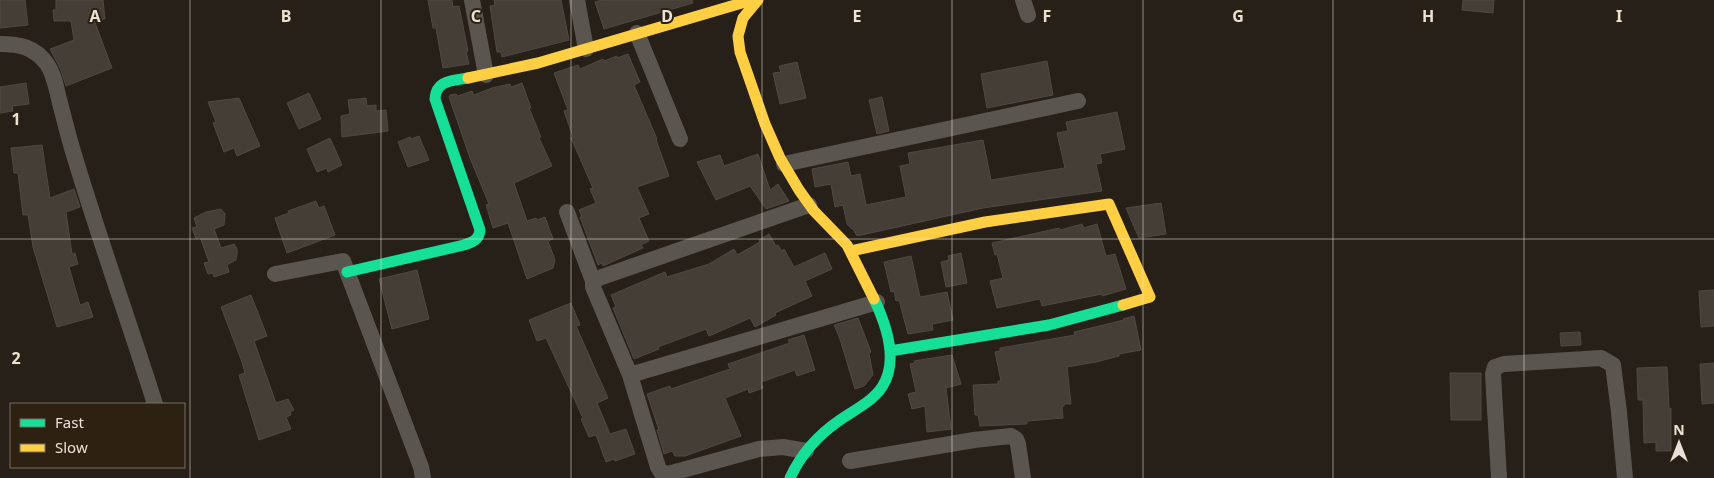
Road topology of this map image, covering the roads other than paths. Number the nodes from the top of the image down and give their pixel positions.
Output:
1 (472, 0) edge
2 (577, 0) edge
3 (752, 0) edge
4 (758, 0) edge
5 (637, 33) junction
6 (0, 44) edge
7 (586, 49) junction
8 (486, 75) junction
9 (1078, 101) dead end
10 (680, 139) dead end
11 (784, 164) junction
12 (809, 205) junction
13 (567, 212) dead end
14 (851, 251) junction
15 (347, 272) junction
16 (274, 274) dead end
17 (593, 281) junction
18 (876, 302) junction
19 (890, 351) junction
20 (630, 375) junction
21 (155, 403) edge
22 (806, 451) junction
23 (850, 461) dead end
24 (423, 478) edge
25 (790, 478) edge
26 (1023, 478) edge
27 (1499, 478) edge
28 (1625, 478) edge

1 - 8 street
2 - 7 street
3 - 5 street
4 - 11 street
5 - 7 street
5 - 10 street
6 - 21 street
7 - 8 street
8 - 15 street
9 - 11 street
11 - 12 street
12 - 14 street
12 - 17 street
13 - 17 street
14 - 18 street
14 - 19 street
15 - 16 street
15 - 24 street
17 - 20 street
18 - 19 street
18 - 20 street
19 - 22 street
20 - 22 street
22 - 25 street
23 - 26 street
27 - 28 street

